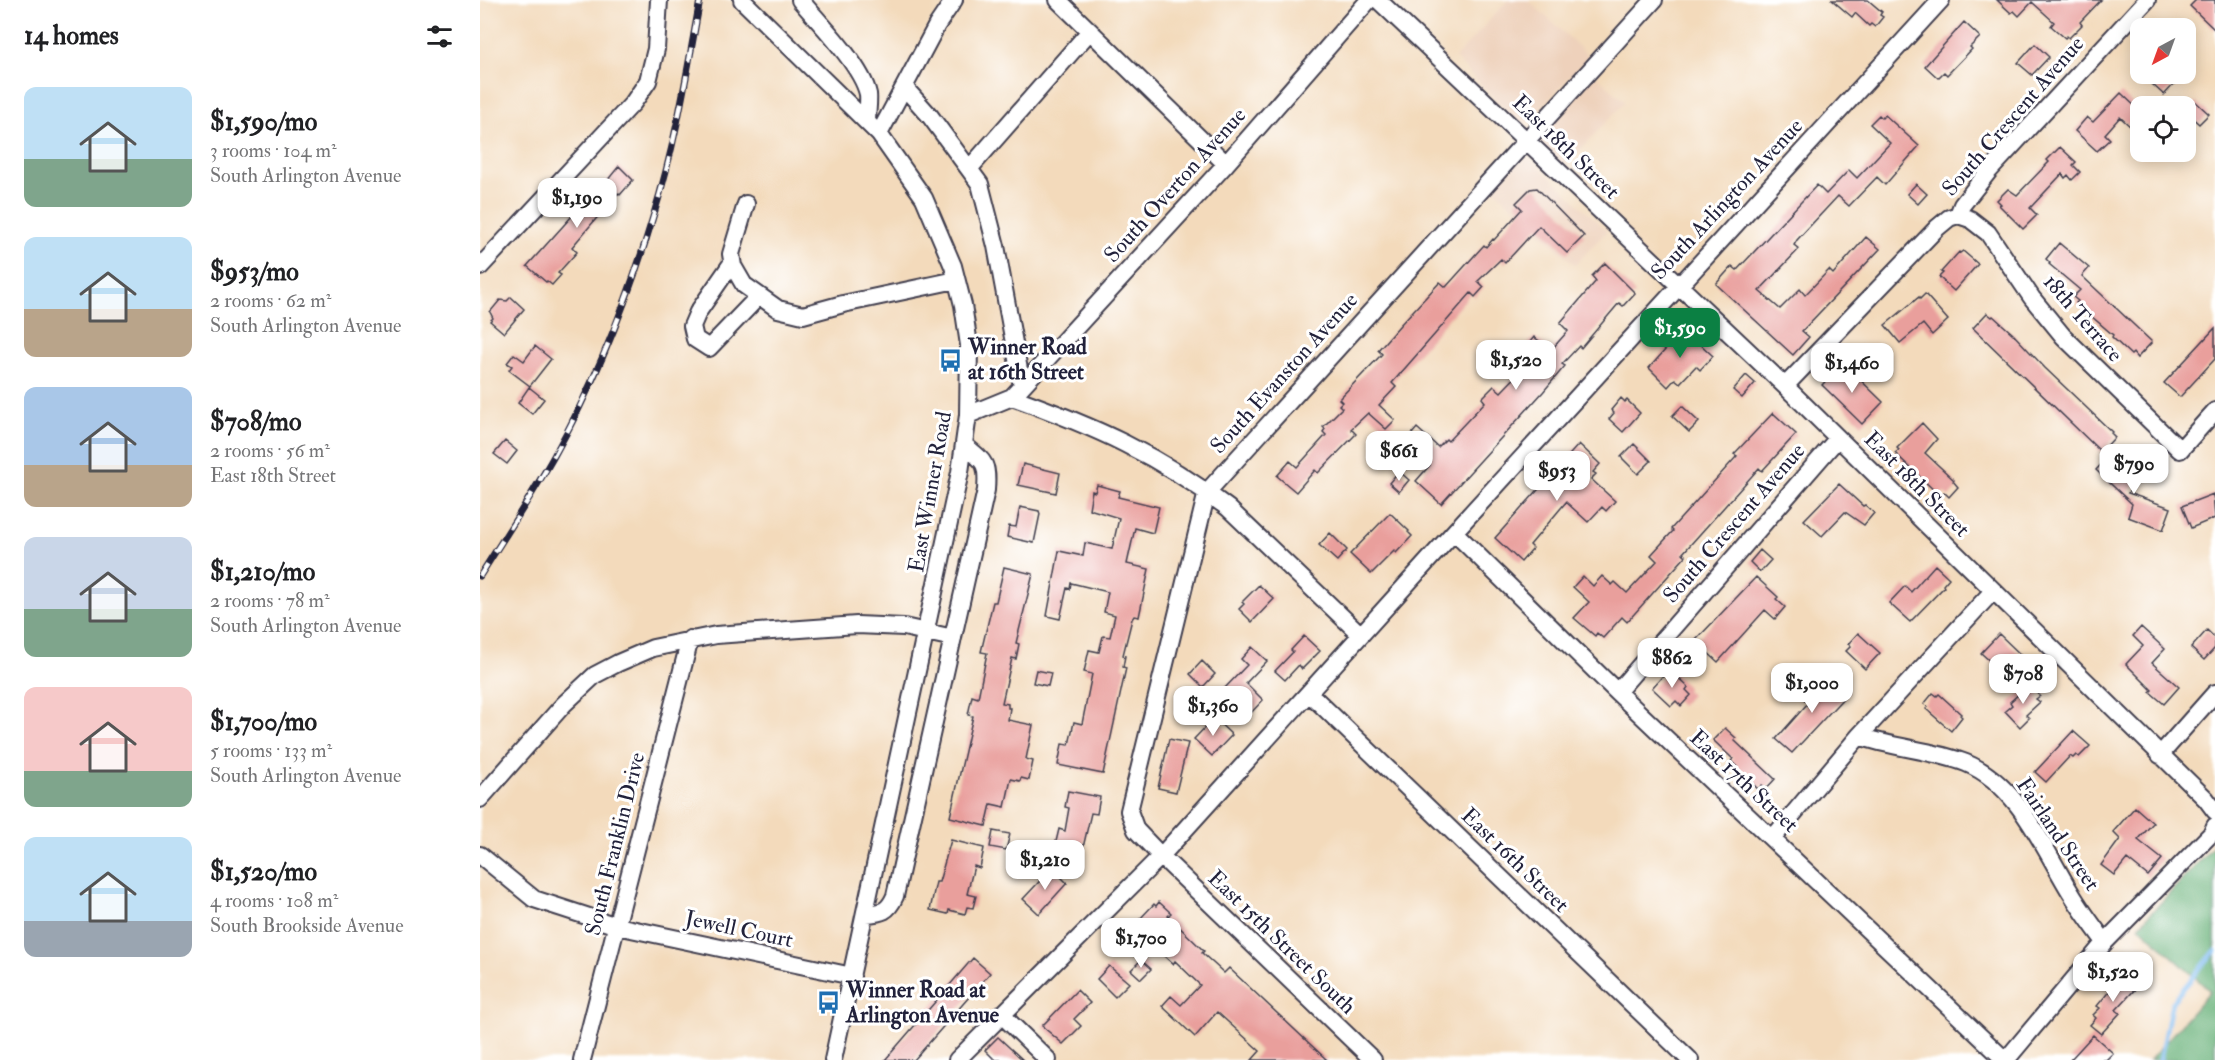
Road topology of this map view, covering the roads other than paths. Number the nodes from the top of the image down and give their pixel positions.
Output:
1 (659, 0) edge
2 (742, 0) edge
3 (800, 0) edge
4 (954, 0) edge
5 (1058, 0) edge
6 (1369, 0) edge
7 (1378, 0) edge
8 (1654, 0) edge
9 (1941, 0) edge
10 (2147, 0) edge
11 (1090, 31) junction
12 (904, 87) junction
13 (867, 122) junction
14 (879, 134) junction
15 (1527, 141) junction
16 (1226, 164) junction
17 (969, 170) junction
18 (746, 204) dead end
19 (1958, 215) junction
20 (732, 263) junction
21 (480, 267) edge
22 (956, 280) junction
23 (1679, 285) junction
24 (759, 296) junction
25 (1785, 386) junction
26 (1017, 392) junction
27 (2215, 411) edge
28 (968, 415) junction
29 (1839, 438) junction
30 (964, 445) junction
31 (1206, 492) junction
32 (1454, 532) junction
33 (1993, 591) junction
34 (926, 631) junction
35 (1360, 635) junction
36 (953, 638) junction
37 (690, 639) junction
38 (1617, 692) junction
39 (1309, 693) junction
40 (2215, 693) edge
41 (1859, 736) junction
42 (2160, 755) junction
43 (480, 799) edge
44 (2215, 812) edge
45 (2215, 826) edge
46 (1772, 839) junction
47 (480, 855) edge
48 (1161, 856) junction
49 (865, 915) junction
50 (617, 926) junction
51 (2105, 942) junction
52 (852, 976) junction
53 (1001, 1014) junction
54 (582, 1060) edge
55 (833, 1060) edge
56 (957, 1060) edge
57 (1048, 1060) edge
58 (1373, 1060) edge
59 (1690, 1060) edge
60 (2005, 1060) edge

1 - 21 street
2 - 13 street, East Winner Road
3 - 13 street
4 - 12 street
5 - 11 street
6 - 16 street, South Overton Avenue
7 - 15 street, East 18th Street
8 - 15 street, South Evanston Avenue
9 - 23 street, South Arlington Avenue
10 - 19 street, South Crescent Avenue
11 - 16 street
11 - 17 street
12 - 14 street
12 - 17 street
13 - 14 street, East Winner Road
14 - 22 street, East Winner Road
15 - 23 street, East 18th Street
15 - 31 street, South Evanston Avenue
16 - 26 street, South Overton Avenue
17 - 26 street
18 - 20 street
19 - 25 street, South Crescent Avenue
19 - 27 street, 18th Terrace
20 - 24 street
20 - 24 street
22 - 24 street
22 - 28 street, East Winner Road
23 - 25 street, East 18th Street
23 - 32 street, South Arlington Avenue
25 - 29 street, East 18th Street
26 - 28 street
26 - 31 street
28 - 30 street, East Winner Road
29 - 33 street, East 18th Street
29 - 38 street, South Crescent Avenue
30 - 34 street, East Winner Road
30 - 36 street
31 - 35 street
31 - 48 street, South Evanston Avenue
32 - 35 street, South Arlington Avenue
32 - 38 street, East 17th Street
33 - 41 street
33 - 42 street, East 18th Street
34 - 36 street
34 - 37 street
34 - 49 street, East Winner Road
35 - 39 street, South Arlington Avenue
36 - 49 street
37 - 43 street
37 - 50 street, South Franklin Drive
38 - 46 street, East 17th Street
39 - 48 street, South Arlington Avenue
39 - 59 street, East 16th Street
40 - 42 street
41 - 46 street
41 - 51 street, Fairland Street
42 - 44 street, East 18th Street
45 - 51 street
46 - 60 street, East 17th Street
47 - 50 street, Jewell Court
48 - 53 street, South Arlington Avenue
48 - 58 street, East 15th Street South
49 - 52 street, East Winner Road
50 - 52 street, Jewell Court
50 - 54 street, South Franklin Drive
51 - 60 street
52 - 55 street, East Winner Road
53 - 56 street, South Arlington Avenue
53 - 57 street

